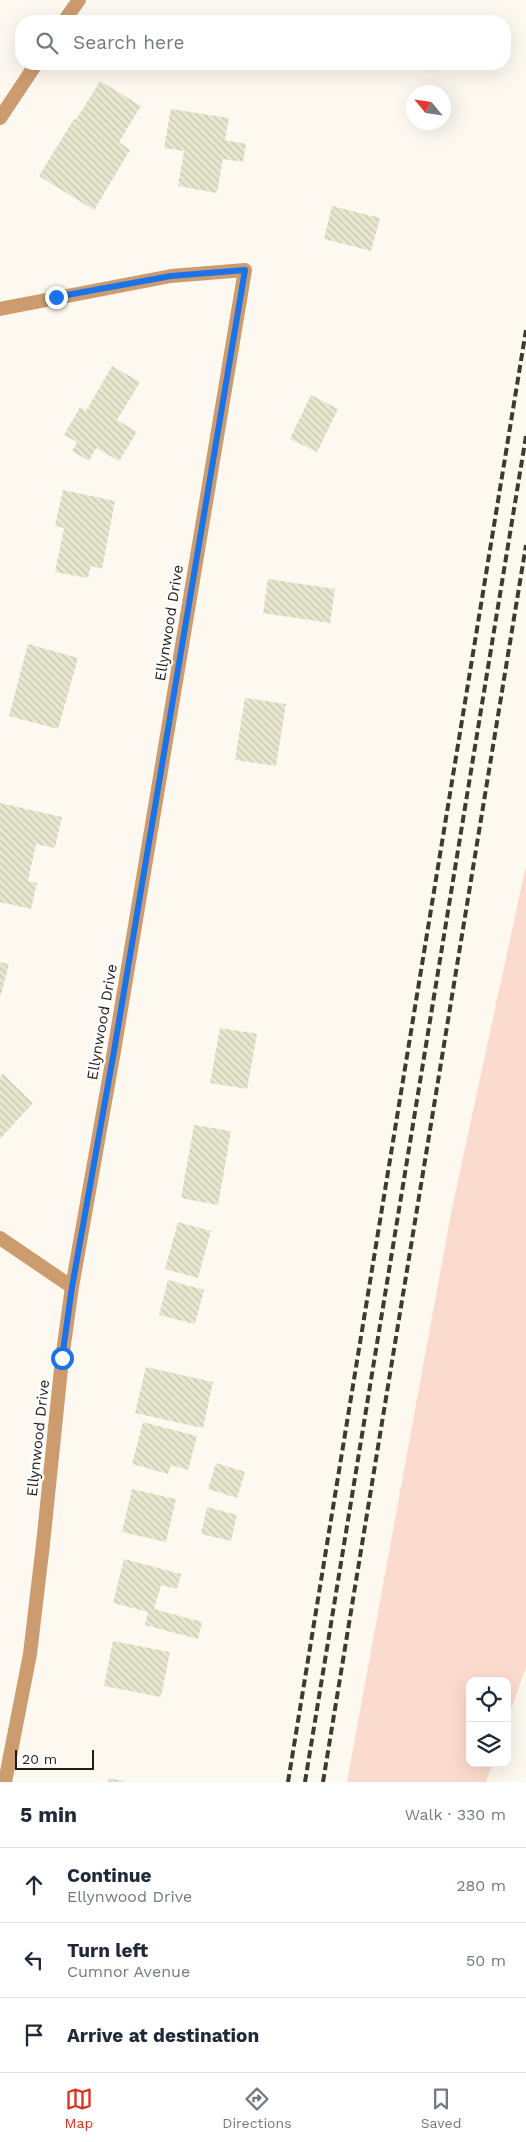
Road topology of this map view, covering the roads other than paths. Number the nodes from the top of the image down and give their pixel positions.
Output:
1 (79, 0) edge
2 (68, 15) edge
3 (32, 70) edge
4 (0, 118) edge
5 (0, 309) edge
6 (0, 1238) edge
7 (72, 1287) junction
8 (5, 1782) edge

1 - 2 street
3 - 4 street
5 - 7 street, Ellynwood Drive
6 - 7 street
7 - 8 street, Ellynwood Drive

